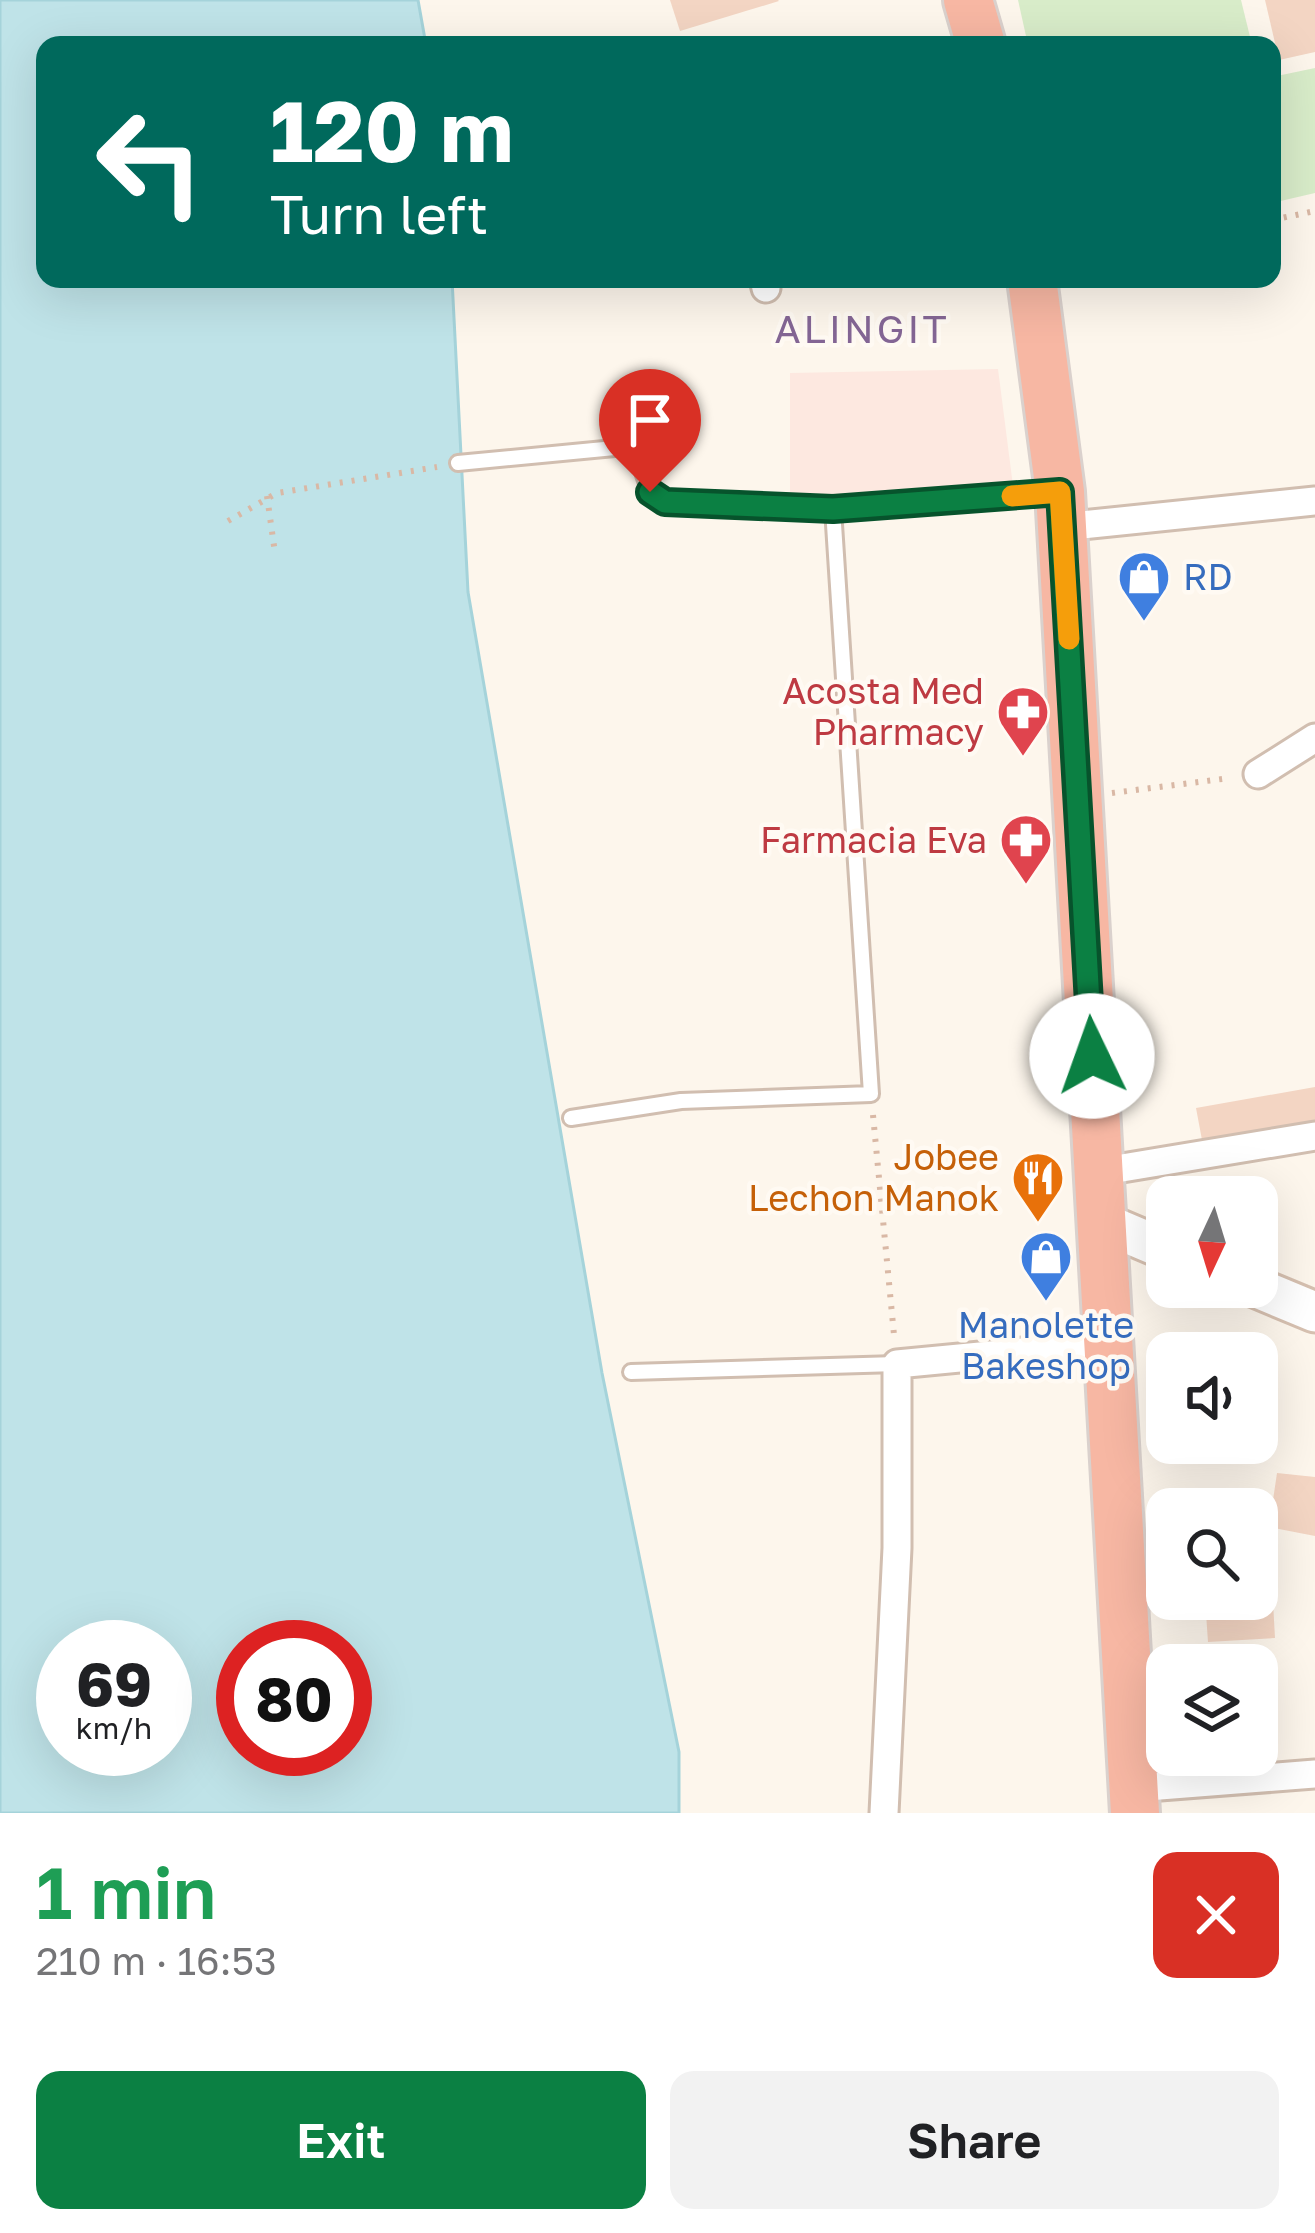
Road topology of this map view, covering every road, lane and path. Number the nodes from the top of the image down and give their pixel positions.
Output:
1 (968, 0) edge
2 (978, 36) edge
3 (1315, 211) edge
4 (1281, 218) edge
5 (1033, 288) edge
6 (458, 463) joint
7 (267, 496) junction
8 (1315, 501) edge
9 (833, 509) junction
10 (1061, 510) junction
11 (228, 521) dead end
12 (274, 553) dead end
13 (1315, 738) edge
14 (1258, 774) joint
15 (1078, 798) junction
16 (871, 1094) junction
17 (571, 1118) dead end
18 (1315, 1136) edge
19 (1098, 1172) junction
20 (1101, 1222) junction
21 (1146, 1241) edge
22 (1278, 1297) edge
23 (1315, 1312) edge
24 (1105, 1344) junction
25 (897, 1364) junction
26 (631, 1372) dead end
27 (1315, 1774) edge
28 (1134, 1800) edge
29 (884, 1813) edge

1 - 2 highway
3 - 4 path
5 - 10 highway
6 - 7 path
6 - 9 lane
7 - 11 path
7 - 12 path
8 - 10 street
9 - 10 lane
9 - 16 lane
10 - 15 highway
13 - 14 street
14 - 15 path
15 - 19 highway
16 - 17 lane
16 - 25 path
18 - 19 street
19 - 20 highway
20 - 21 main road
20 - 24 highway
22 - 23 main road
24 - 25 street
24 - 28 highway
25 - 26 lane
25 - 29 street
27 - 28 street

